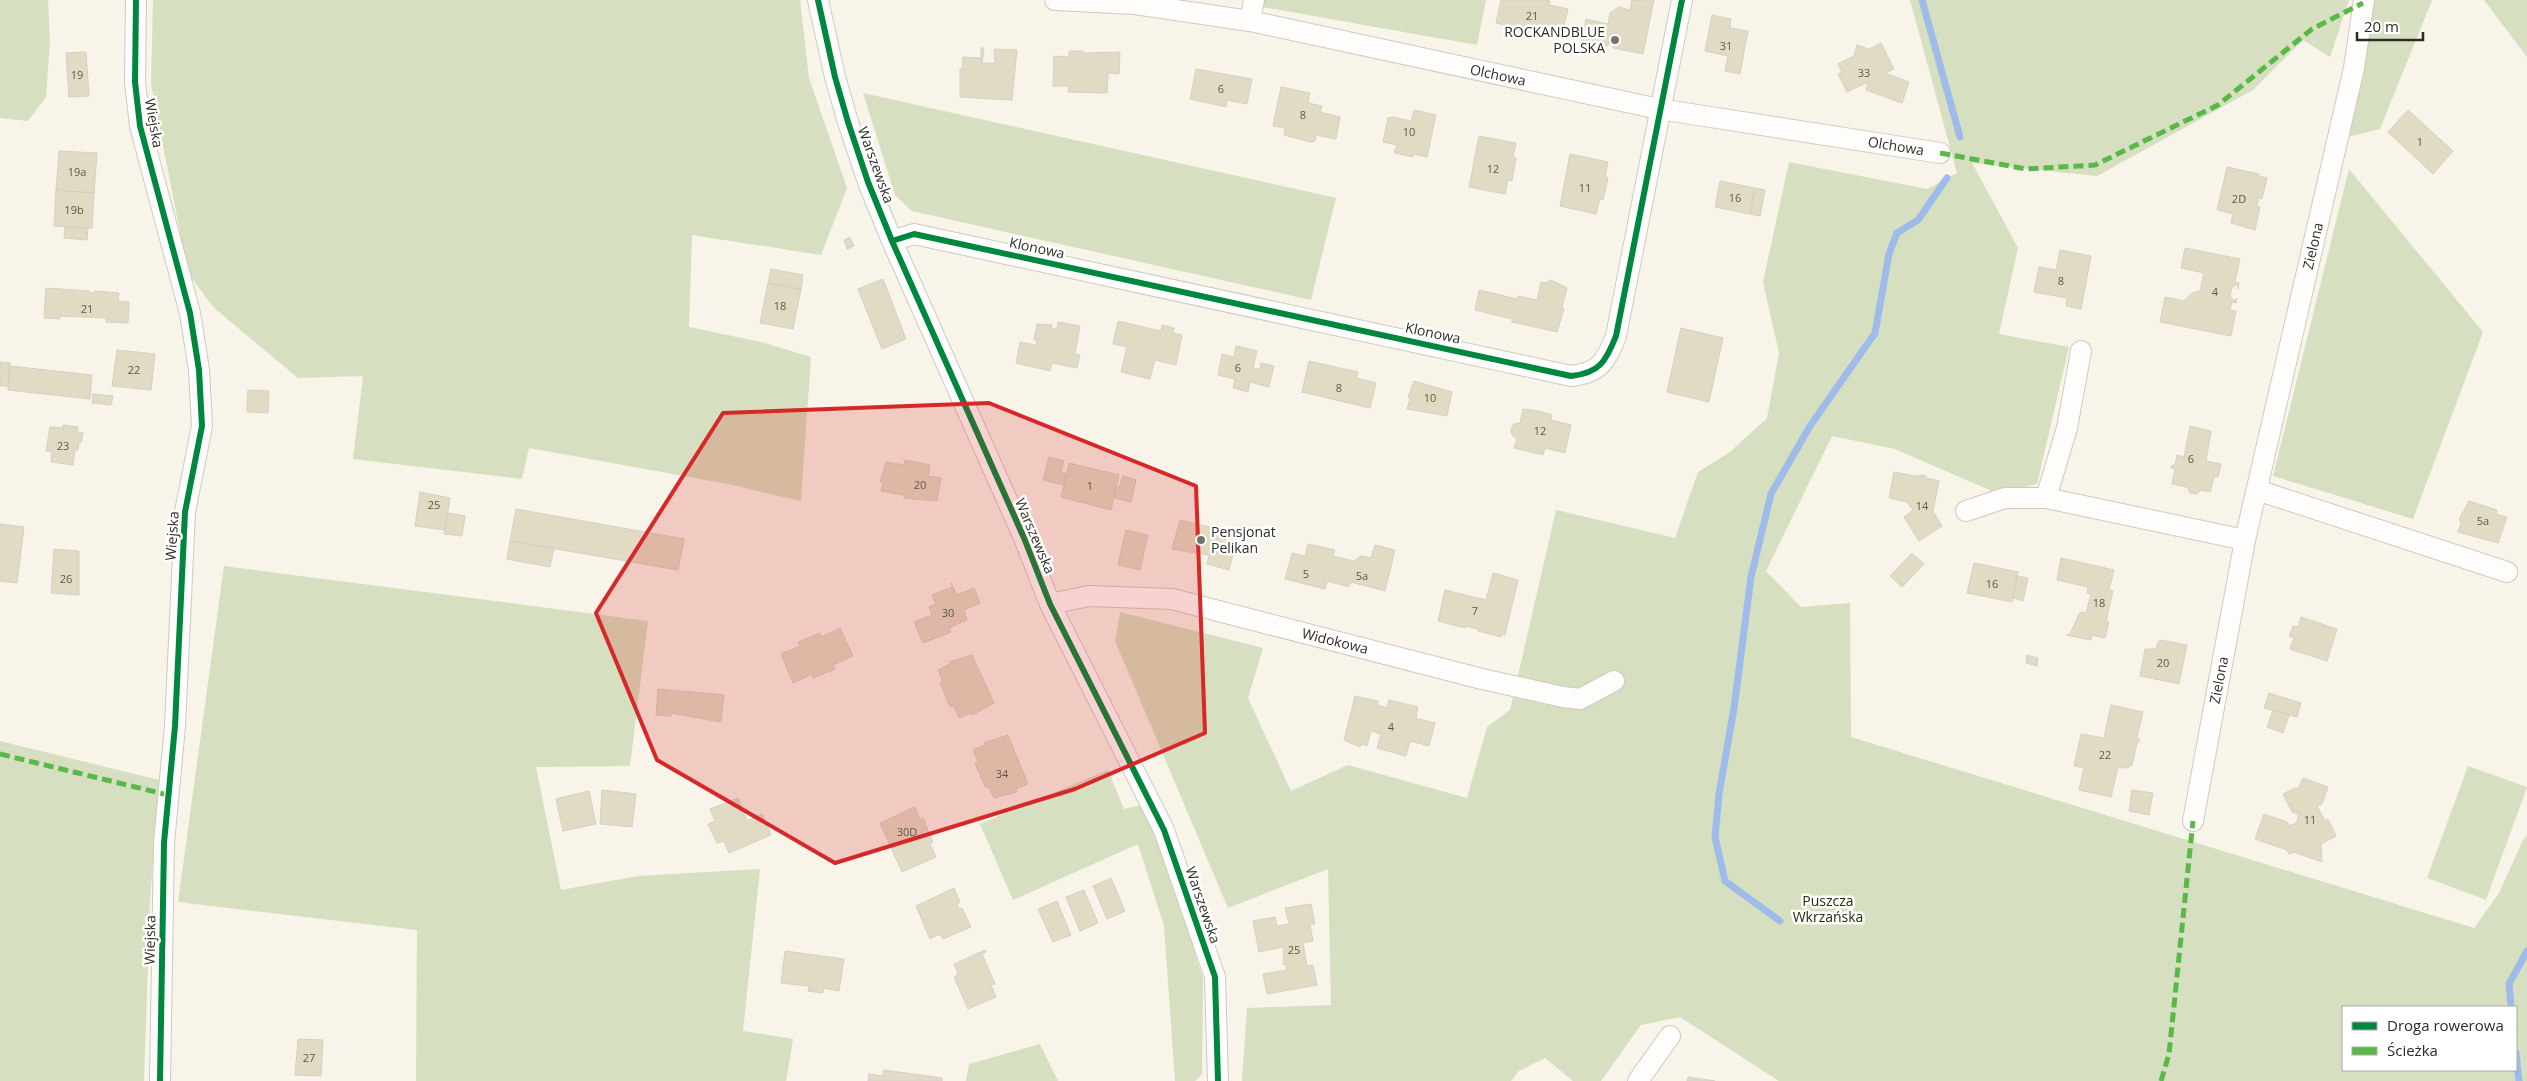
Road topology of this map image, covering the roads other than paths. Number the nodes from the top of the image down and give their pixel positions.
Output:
1 (136, 0) edge
2 (818, 0) edge
3 (1055, 0) edge
4 (1254, 0) edge
5 (1682, 0) edge
6 (2364, 0) edge
7 (1250, 21) junction
8 (1659, 109) junction
9 (1940, 153) dead end
10 (892, 241) junction
11 (2081, 351) dead end
12 (2257, 490) junction
13 (2046, 498) junction
14 (1966, 511) dead end
15 (2246, 540) junction
16 (2507, 572) dead end
17 (1050, 604) junction
18 (1614, 681) dead end
19 (2193, 821) dead end
20 (1670, 1036) dead end
21 (160, 1081) edge
22 (1218, 1081) edge
23 (1638, 1081) edge

1 - 21 street, Wiejska
2 - 10 street, Warszewska
3 - 7 street, Olchowa
4 - 7 street
5 - 8 street, Klonowa
6 - 12 street, Zielona
7 - 8 street, Olchowa
8 - 9 street, Olchowa
8 - 10 street, Klonowa
10 - 17 street, Warszewska
11 - 13 street
12 - 15 street, Zielona
12 - 16 street
13 - 14 street
13 - 15 street
15 - 19 street, Zielona
17 - 18 street, Widokowa
17 - 22 street, Warszewska
20 - 23 street

